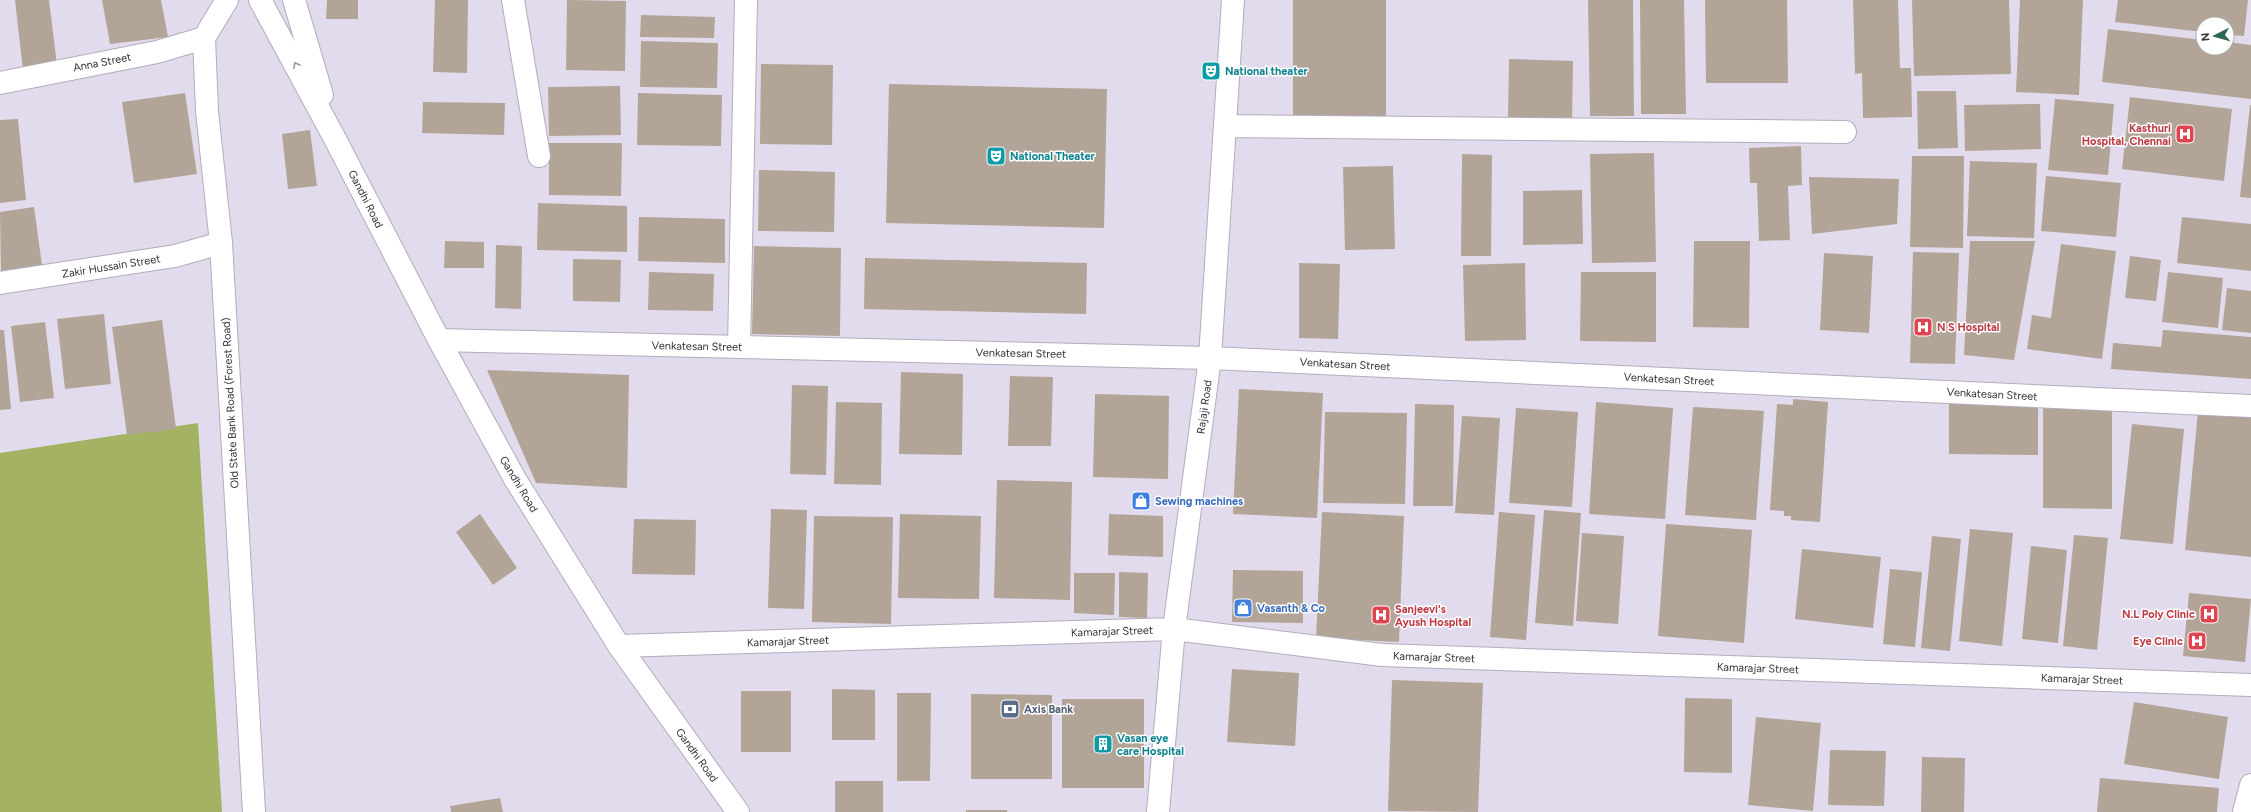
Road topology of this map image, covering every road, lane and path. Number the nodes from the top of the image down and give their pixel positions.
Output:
1 (227, 0) edge
2 (260, 0) edge
3 (294, 0) edge
4 (513, 0) edge
5 (746, 0) edge
6 (1233, 0) edge
7 (204, 38) junction
8 (0, 83) edge
9 (1226, 126) junction
10 (1845, 132) dead end
11 (334, 136) junction
12 (539, 156) dead end
13 (220, 243) junction
14 (0, 283) edge
15 (439, 340) junction
16 (739, 347) junction
17 (1210, 358) junction
18 (2251, 406) edge
19 (1174, 629) junction
20 (619, 646) junction
21 (2251, 685) edge
22 (2251, 785) edge
23 (254, 812) edge
24 (738, 812) edge
25 (1158, 812) edge
26 (2244, 812) edge

1 - 7 street
11 -> 2 street, Gandhi Road
3 - 11 street, Gandhi Road
4 - 12 street
5 - 16 street
6 - 9 street, Rajaji Road
7 - 8 street, Anna Street
7 - 13 street, Old State Bank Road (Forest Road)
9 - 10 street
9 - 17 street, Rajaji Road
11 - 15 street, Gandhi Road
13 - 14 street, Zakir Hussain Street
13 - 23 street, Old State Bank Road (Forest Road)
15 - 16 street, Venkatesan Street
15 - 20 street, Gandhi Road
16 - 17 street, Venkatesan Street
17 - 18 street, Venkatesan Street
17 - 19 street, Rajaji Road
19 - 20 street, Kamarajar Street
19 - 21 street, Kamarajar Street
19 - 25 street, Rajaji Road
20 - 24 street, Gandhi Road
22 - 26 street

